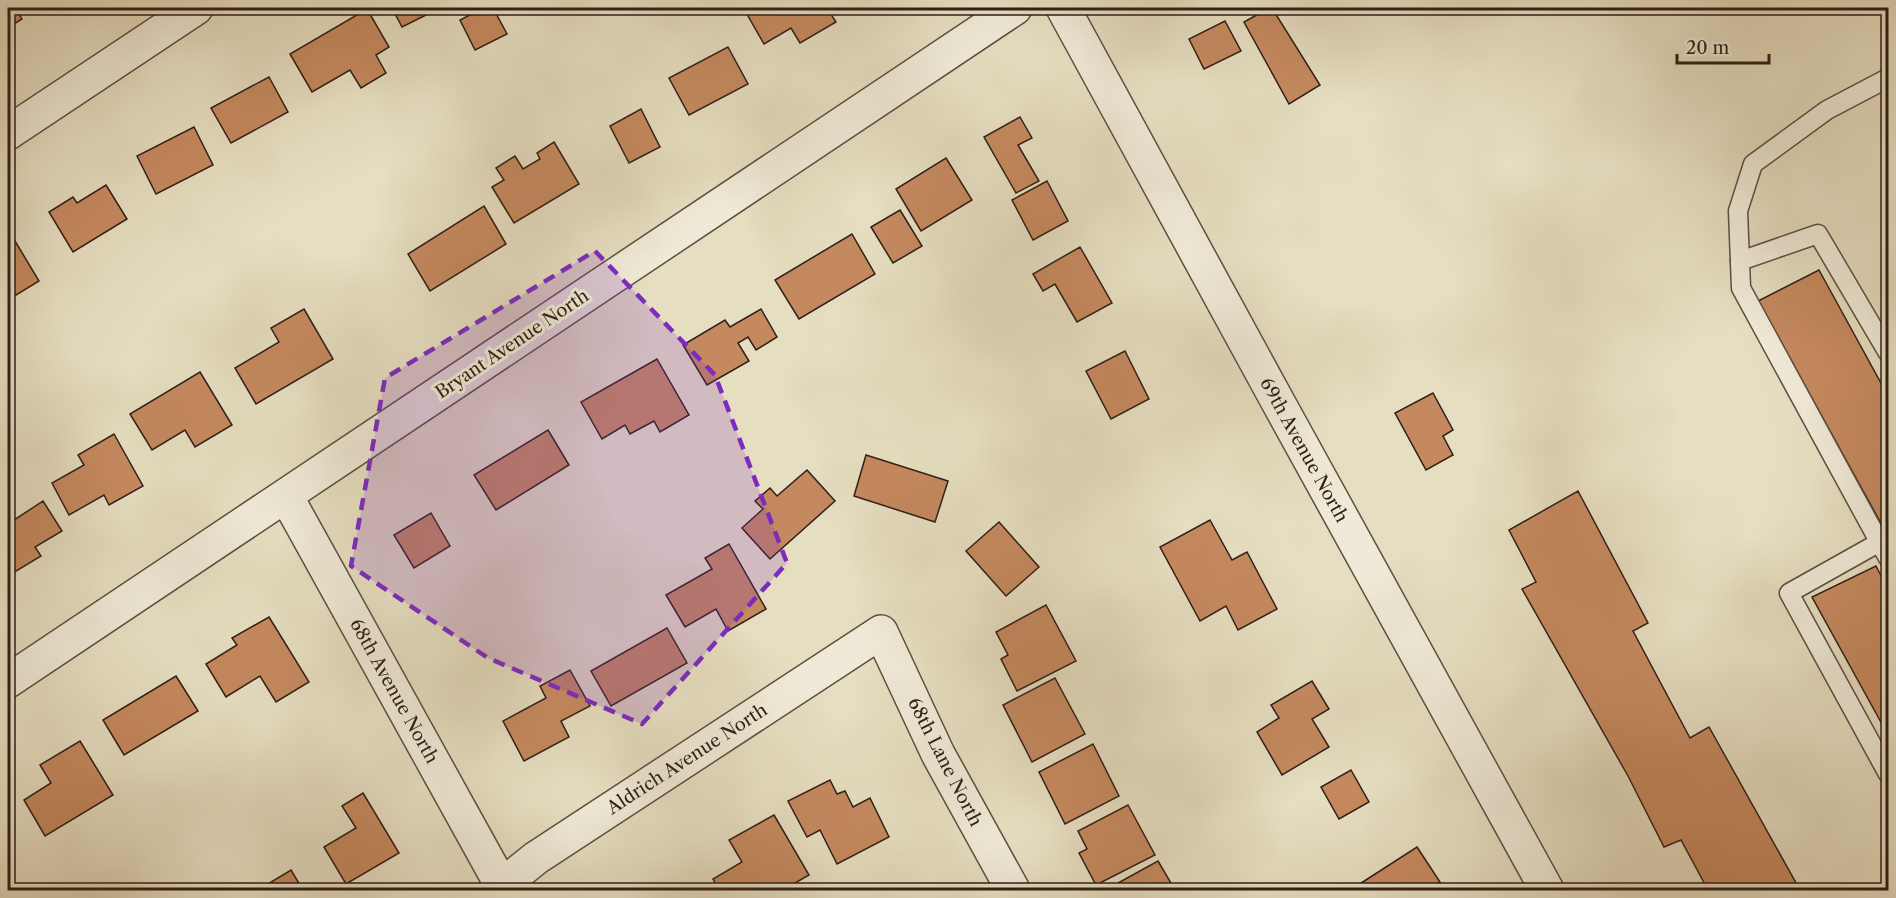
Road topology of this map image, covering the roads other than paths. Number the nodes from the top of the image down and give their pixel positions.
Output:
1 (196, 8) edge
2 (1015, 8) edge
3 (1064, 8) edge
4 (1888, 78) edge
5 (8, 133) edge
6 (1740, 261) junction
7 (1888, 353) edge
8 (286, 496) junction
9 (1884, 550) edge
10 (881, 632) joint
11 (8, 681) edge
12 (1888, 774) edge
13 (499, 888) edge
14 (1013, 891) edge
15 (1547, 891) edge

1 - 5 street
2 - 8 street, Bryant Avenue North
3 - 15 street, 69th Avenue North
4 - 6 lane
6 - 7 lane
6 - 9 lane
8 - 11 street, Bryant Avenue North
8 - 13 street, 68th Avenue North
9 - 12 lane
10 - 13 street, Aldrich Avenue North
10 - 14 street, 68th Lane North

